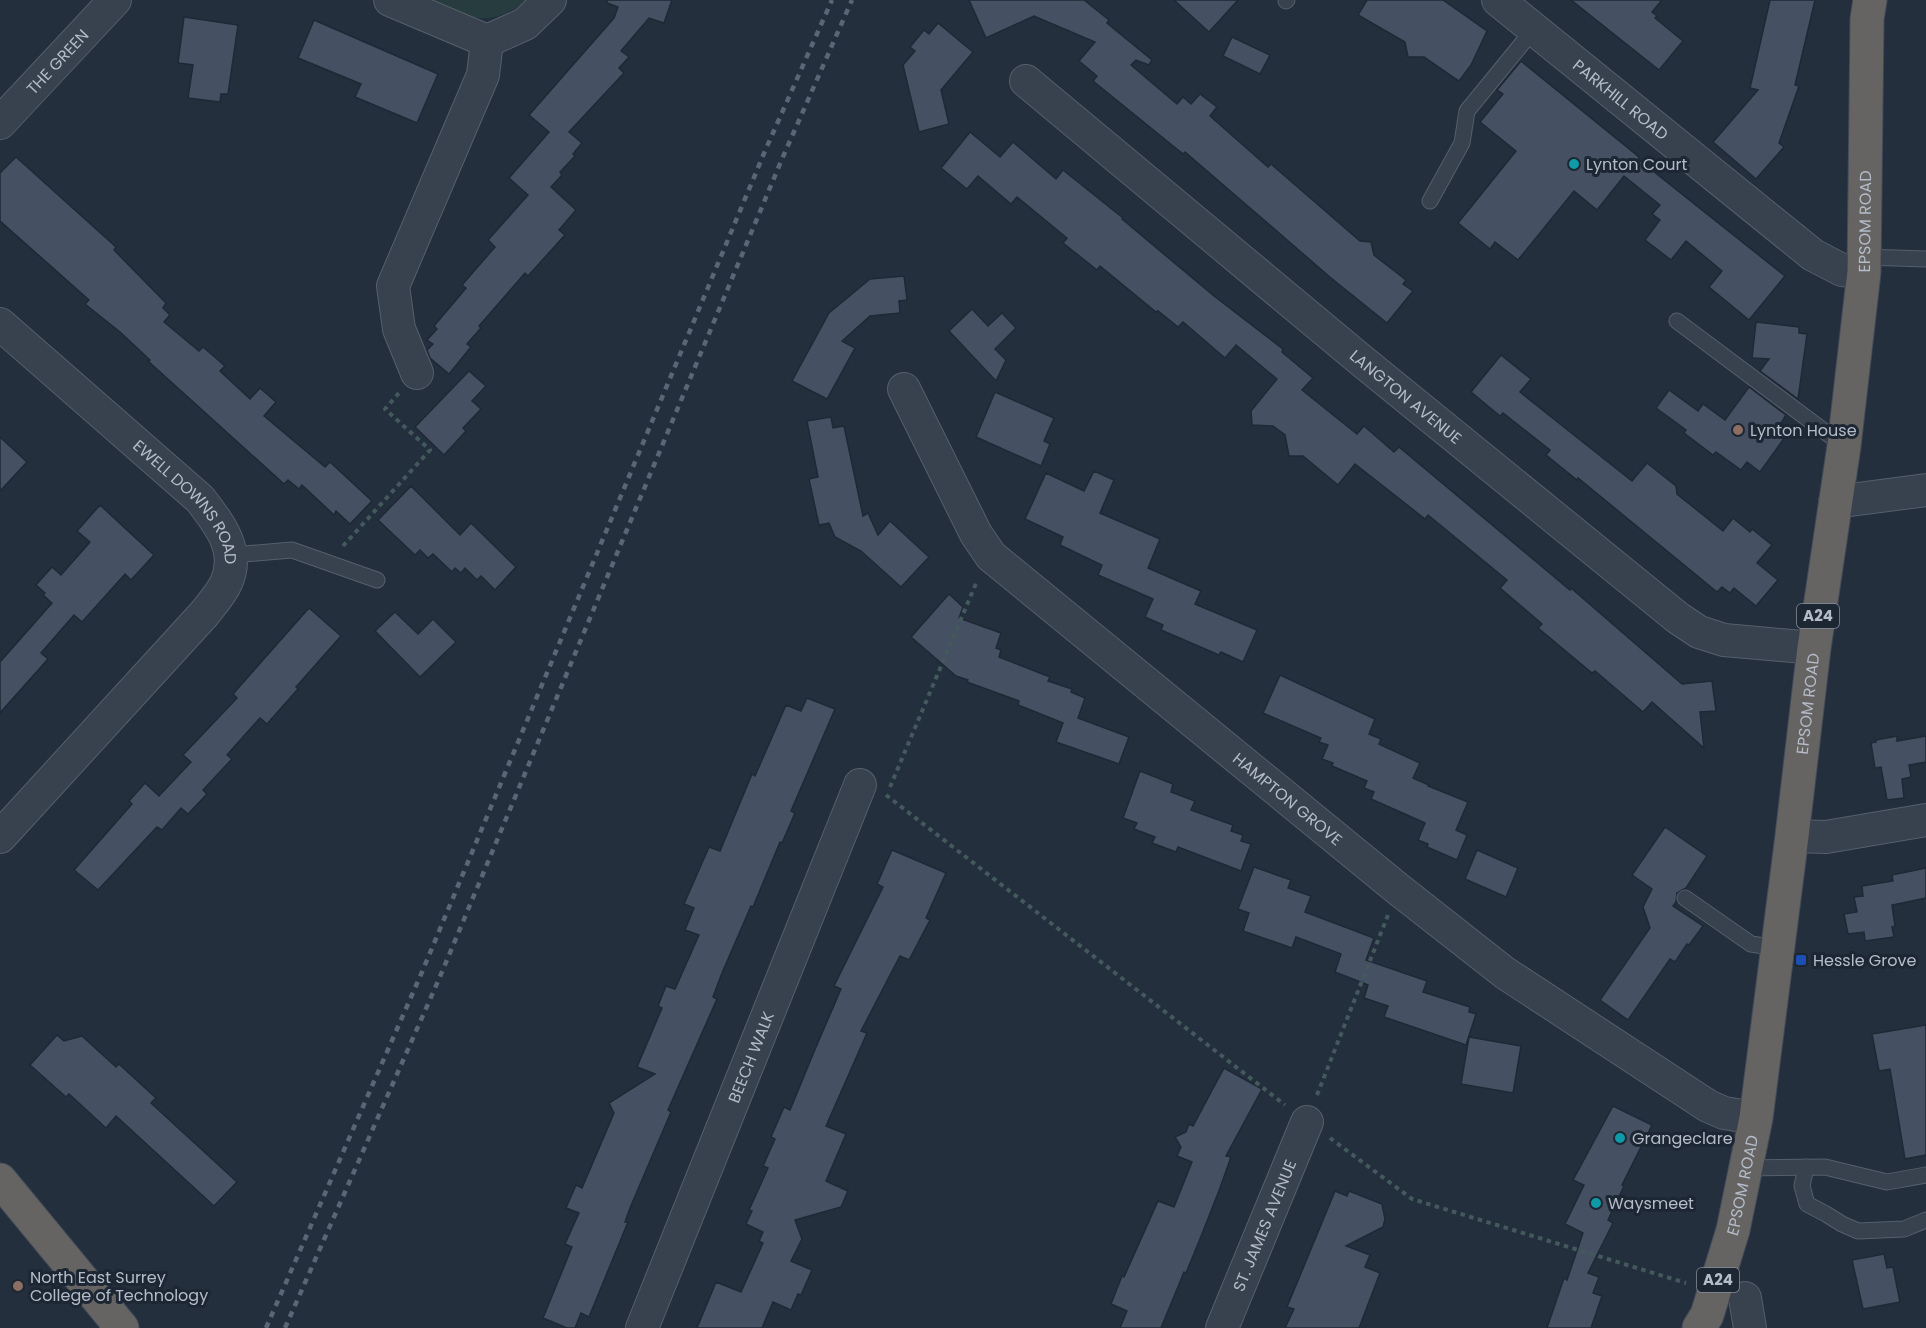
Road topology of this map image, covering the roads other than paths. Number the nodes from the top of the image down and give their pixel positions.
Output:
1 (115, 0) edge
2 (390, 0) edge
3 (550, 0) edge
4 (1498, 0) edge
5 (1870, 0) edge
6 (1534, 29) junction
7 (487, 41) junction
8 (1026, 81) dead end
9 (0, 123) edge
10 (1430, 201) dead end
11 (1926, 259) edge
12 (1864, 265) junction
13 (1677, 321) dead end
14 (0, 324) edge
15 (417, 373) road end
16 (904, 389) dead end
17 (1844, 447) junction
18 (1926, 490) edge
19 (1836, 502) junction
20 (232, 555) junction
21 (377, 580) dead end
22 (1814, 648) junction
23 (873, 790) road end
24 (1926, 820) edge
25 (1792, 836) junction
26 (0, 837) edge
27 (1684, 898) dead end
28 (1778, 948) junction
29 (1756, 1118) junction
30 (1307, 1122) road end
31 (1806, 1167) junction
32 (1746, 1168) junction
33 (1926, 1175) edge
34 (0, 1180) edge
35 (1926, 1221) edge
36 (1736, 1306) edge
37 (122, 1328) edge
38 (642, 1328) edge
39 (1222, 1328) edge
40 (1699, 1328) edge

1 - 9 street, THE GREEN
2 - 7 street
3 - 7 street
4 - 6 street, PARKHILL ROAD
5 - 12 highway, EPSOM ROAD / A24
6 - 10 lane
6 - 12 street, PARKHILL ROAD
7 - 15 street
8 - 22 street, LANGTON AVENUE
11 - 12 lane
12 - 17 highway, EPSOM ROAD / A24
13 - 17 lane
14 - 20 street, EWELL DOWNS ROAD
16 - 29 street, HAMPTON GROVE
17 - 19 highway, EPSOM ROAD / A24
18 - 19 street
19 - 22 highway, EPSOM ROAD / A24
20 - 21 lane
20 - 26 street, EWELL DOWNS ROAD
22 - 25 highway, EPSOM ROAD / A24
23 - 38 street, BEECH WALK
24 - 25 street
25 - 28 highway, EPSOM ROAD / A24
27 - 28 lane
28 - 29 highway, EPSOM ROAD / A24
29 - 32 highway, EPSOM ROAD / A24
30 - 39 street, ST. JAMES AVENUE
31 - 32 lane
31 - 33 lane
31 - 35 lane
32 - 36 highway, EPSOM ROAD / A24
34 - 37 highway
36 - 40 highway, EPSOM ROAD / A24

